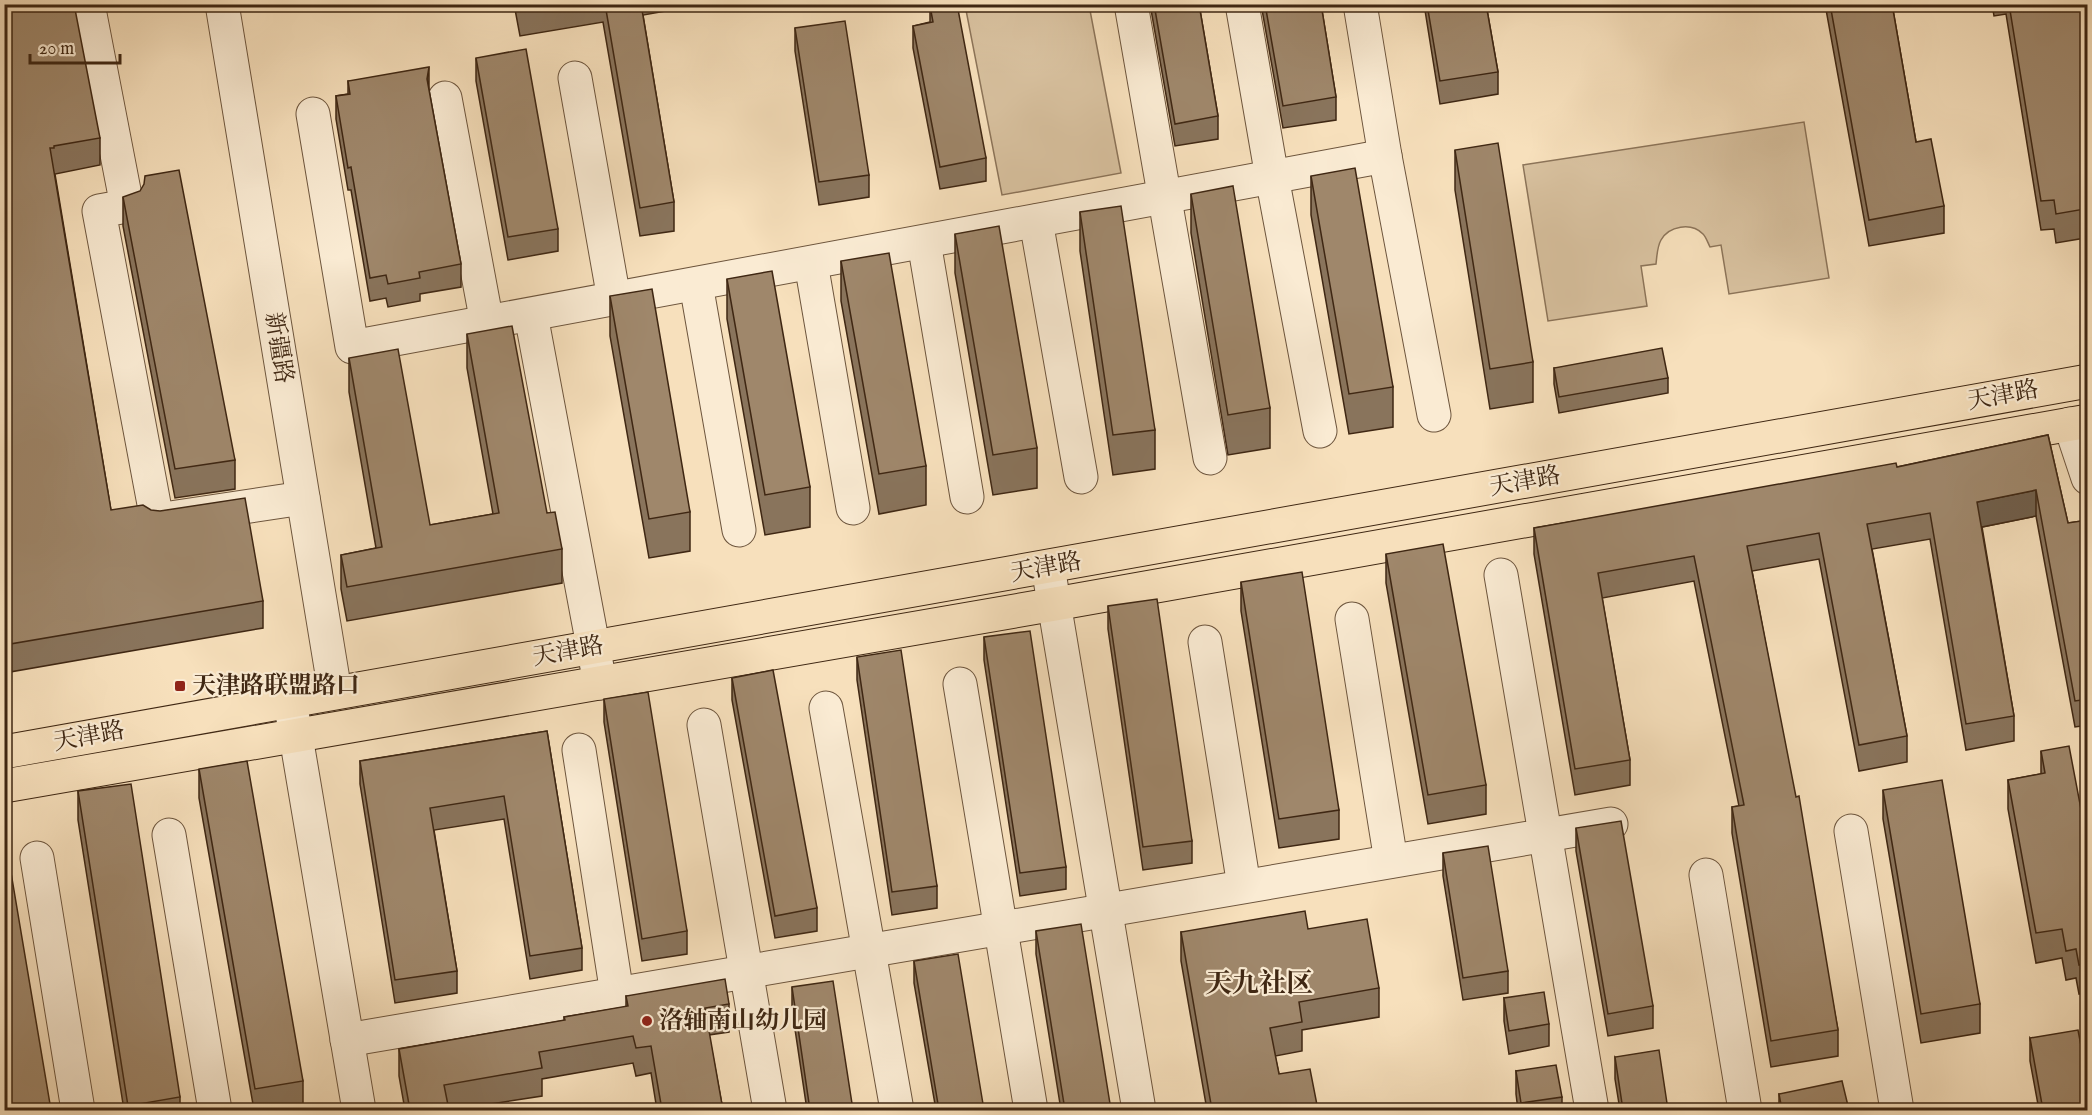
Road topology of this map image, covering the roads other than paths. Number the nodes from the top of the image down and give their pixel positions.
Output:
1 (88, 4) edge
2 (222, 4) edge
3 (1131, 4) edge
4 (1242, 4) edge
5 (1360, 4) edge
6 (575, 78) dead end
7 (445, 98) dead end
8 (313, 114) dead end
9 (1385, 156) junction
10 (1272, 177) junction
11 (1164, 197) junction
12 (1036, 221) junction
13 (924, 242) junction
14 (811, 263) junction
15 (696, 284) junction
16 (614, 299) junction
17 (531, 315) junction
18 (487, 323) junction
19 (2088, 381) edge
20 (1434, 415) dead end
21 (2079, 423) edge
22 (1320, 431) dead end
23 (1210, 458) dead end
24 (1081, 477) dead end
25 (2088, 478) edge
26 (967, 497) dead end
27 (303, 498) junction
28 (853, 508) dead end
29 (739, 530) dead end
30 (1048, 567) junction
31 (1502, 575) dead end
32 (1055, 604) junction
33 (1352, 619) dead end
34 (1204, 642) dead end
35 (594, 648) junction
36 (600, 683) junction
37 (960, 684) dead end
38 (335, 692) junction
39 (289, 701) junction
40 (826, 708) dead end
41 (704, 725) dead end
42 (297, 736) junction
43 (579, 750) dead end
44 (4, 752) edge
45 (4, 786) edge
46 (1611, 824) edge
47 (1851, 831) dead end
48 (169, 835) dead end
49 (1546, 835) junction
50 (37, 858) dead end
51 (1392, 861) junction
52 (1706, 875) dead end
53 (1244, 886) junction
54 (1105, 910) junction
55 (1001, 928) junction
56 (869, 951) junction
57 (746, 972) junction
58 (617, 994) junction
59 (347, 1040) junction
60 (78, 1110) edge
61 (215, 1110) edge
62 (360, 1110) edge
63 (770, 1110) edge
64 (897, 1110) edge
65 (1031, 1110) edge
66 (1139, 1110) edge
67 (1592, 1110) edge
68 (1745, 1110) edge
69 (1897, 1110) edge

1 - 27 street
2 - 27 street, 新疆路
3 - 11 street
4 - 10 street
5 - 9 street
6 - 16 street
7 - 18 street
8 - 18 street
9 - 10 street
9 - 20 street
10 - 11 street
10 - 22 street
11 - 12 street
11 - 23 street
12 - 13 street
12 - 24 street
13 - 14 street
13 - 26 street
14 - 15 street
14 - 28 street
15 - 16 street
15 - 29 street
16 - 17 street
17 - 18 street
17 - 35 street
19 - 30 main road, 天津路
21 - 25 street
21 - 32 main road, 天津路
27 - 38 street, 新疆路
30 - 32 street
30 - 35 main road, 天津路
31 - 49 street
32 - 36 main road, 天津路
32 - 54 street
33 - 51 street
34 - 53 street
35 - 36 street
35 - 38 main road, 天津路
36 - 42 main road, 天津路
37 - 55 street
38 - 39 main road, 天津路
39 - 42 street
39 - 44 main road, 天津路
40 - 56 street
41 - 57 street
42 - 45 main road, 天津路
42 - 59 street
43 - 58 street
46 - 49 street
47 - 69 street
48 - 61 street
49 - 51 street
49 - 67 street
50 - 60 street
51 - 53 street
52 - 68 street
53 - 54 street
54 - 55 street
54 - 66 street
55 - 56 street
55 - 65 street
56 - 57 street
56 - 64 street
57 - 58 street
57 - 63 street
58 - 59 street
59 - 62 street

